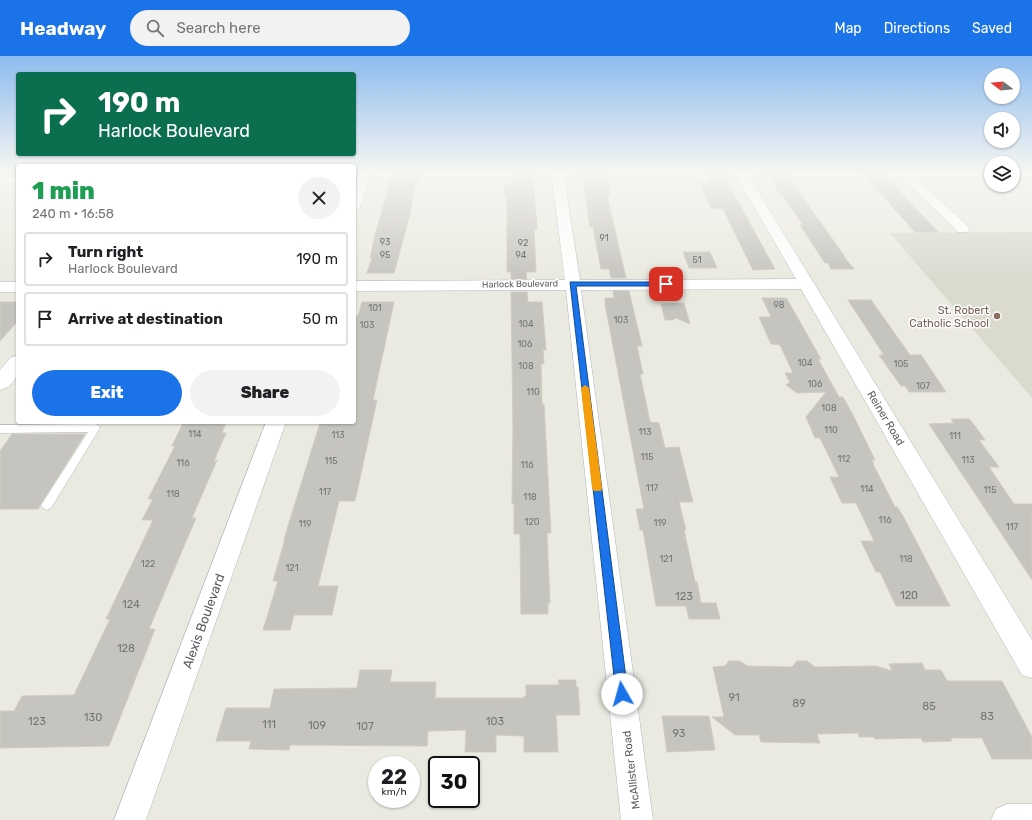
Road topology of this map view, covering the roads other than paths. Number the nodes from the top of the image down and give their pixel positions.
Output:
1 (562, 208) edge
2 (761, 208) edge
3 (940, 208) edge
4 (963, 229) dead end
5 (573, 284) junction
6 (806, 284) junction
7 (356, 286) edge
8 (0, 287) edge
9 (16, 287) edge
10 (16, 364) edge
11 (0, 383) edge
12 (275, 424) edge
13 (98, 425) edge
14 (0, 428) edge
15 (47, 505) dead end
16 (1032, 665) edge
17 (130, 820) edge
18 (637, 820) edge
19 (1007, 820) edge
20 (1032, 820) edge

1 - 5 street, McAllister Road
2 - 6 street, Reiner Road
3 - 4 street
5 - 6 street, Harlock Boulevard
5 - 7 street, Harlock Boulevard
5 - 18 street, McAllister Road
6 - 16 street, Reiner Road
8 - 9 street
10 - 11 main road
12 - 17 street, Alexis Boulevard
13 - 14 lane
13 - 15 lane
19 - 20 street

